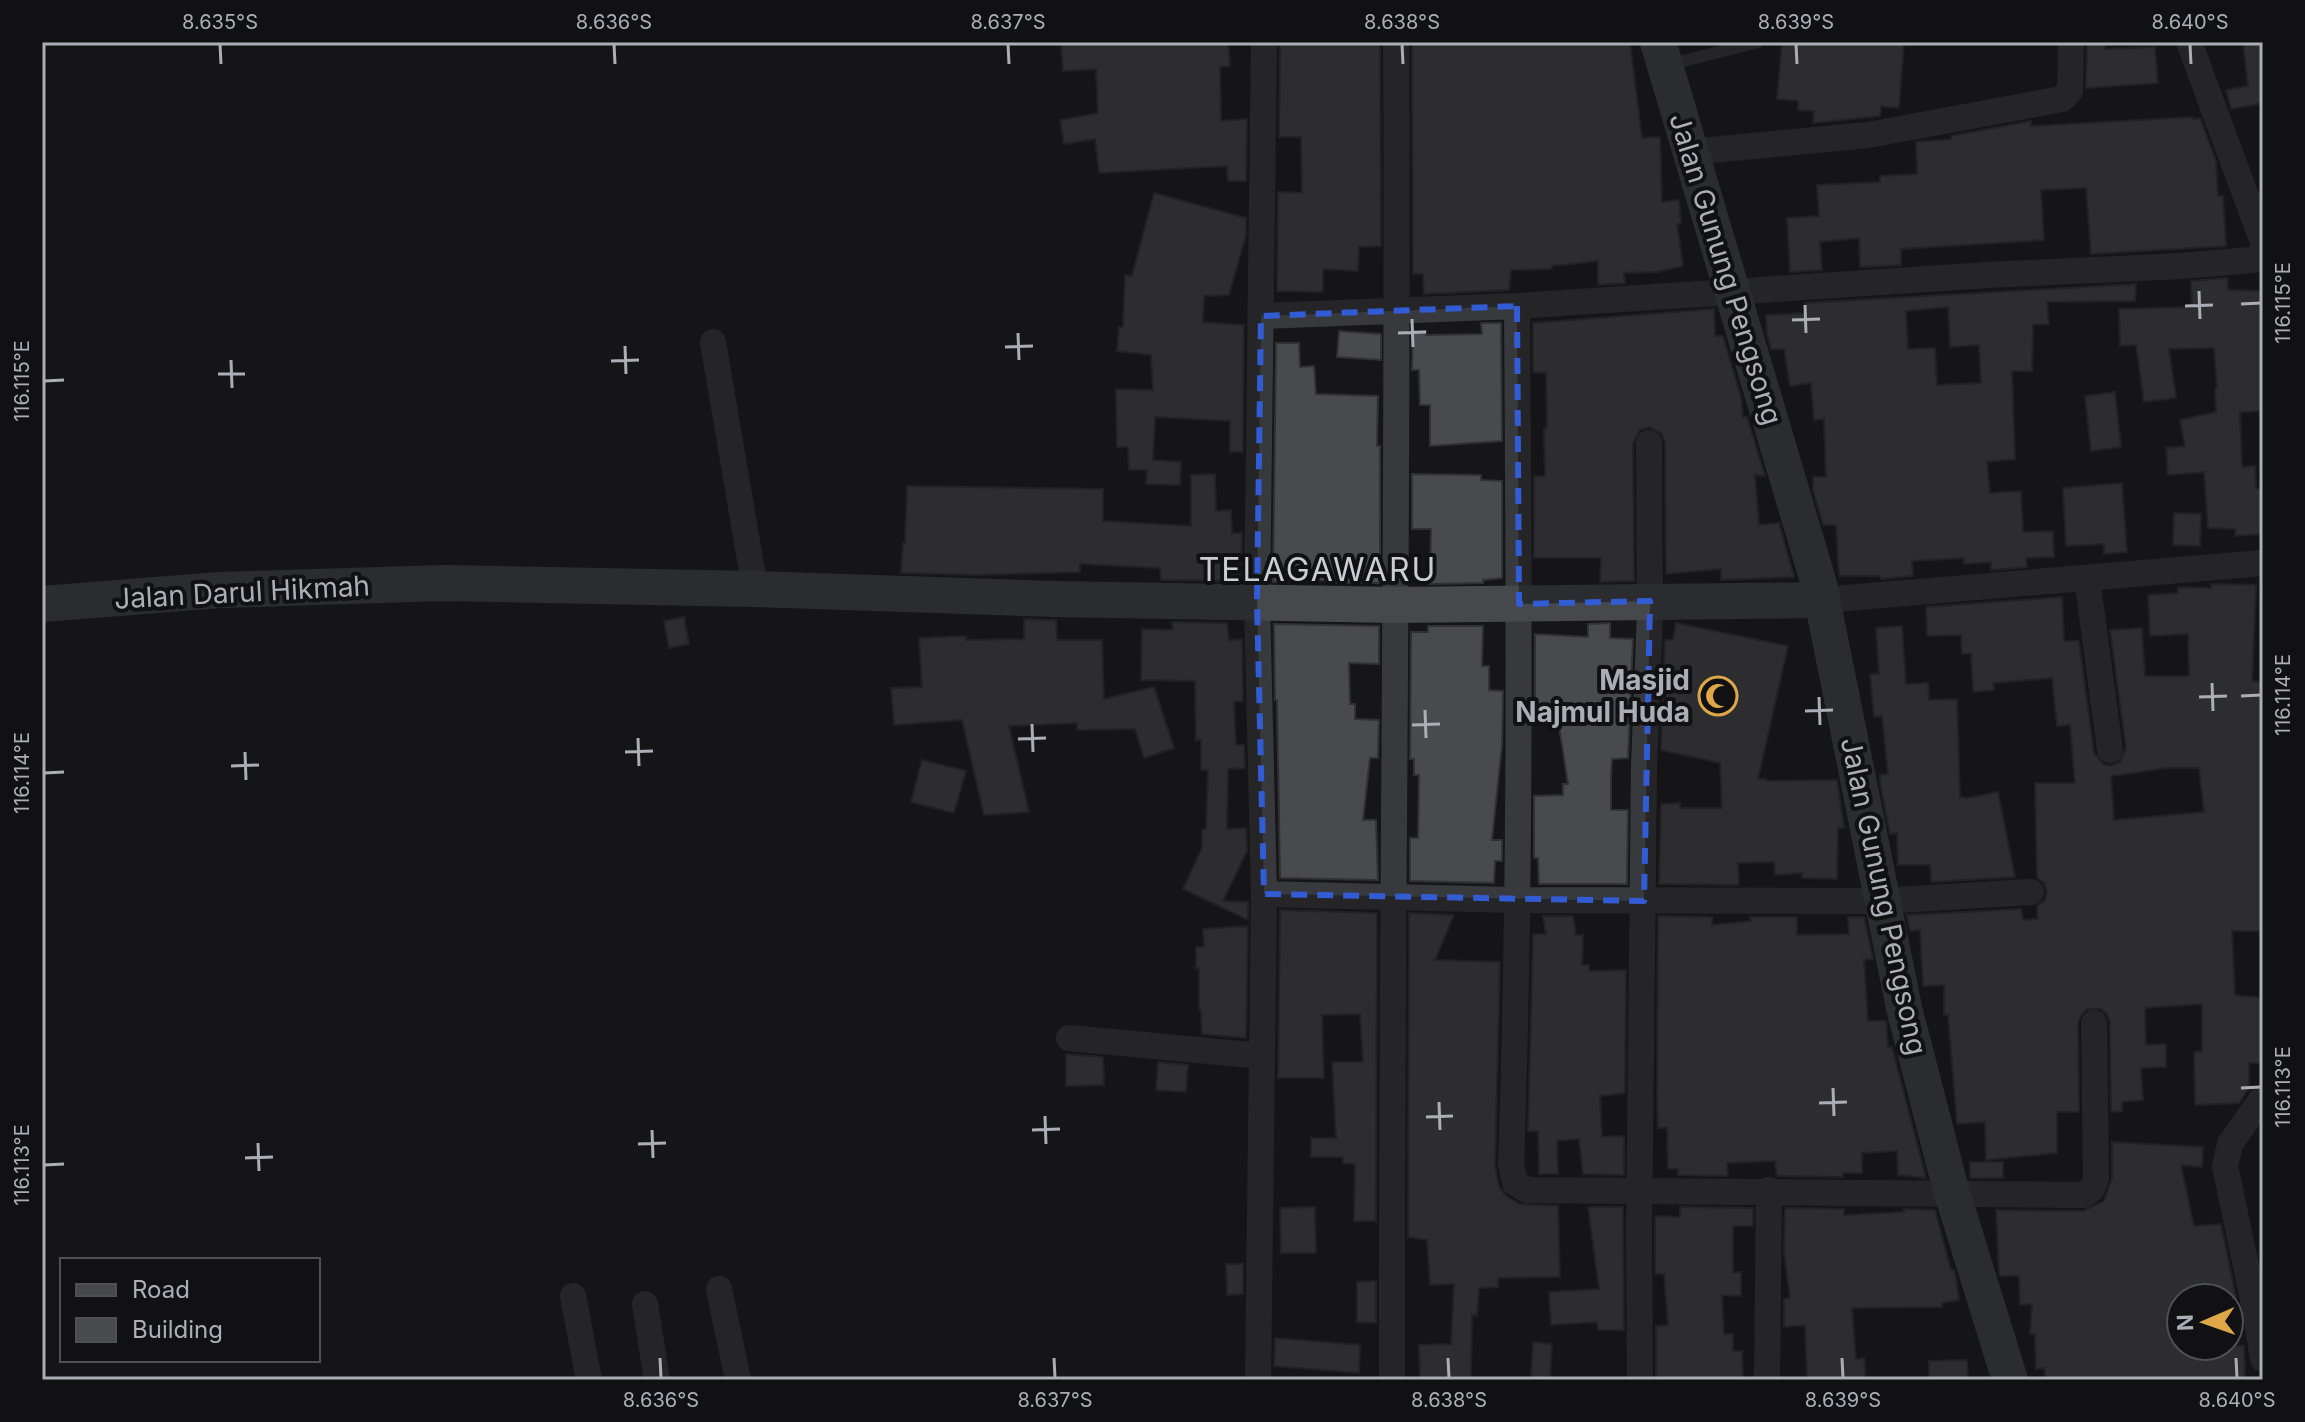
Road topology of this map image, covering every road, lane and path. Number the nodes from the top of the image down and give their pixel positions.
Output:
1 (1264, 42) edge
2 (1396, 42) edge
3 (1758, 42) edge
4 (2071, 42) edge
5 (2189, 42) edge
6 (1662, 54) edge
7 (1690, 152) junction
8 (2263, 242) edge
9 (2263, 259) edge
10 (1733, 292) junction
11 (1517, 306) junction
12 (1398, 309) junction
13 (1261, 316) junction
14 (713, 342) dead end
15 (1649, 443) dead end
16 (2263, 563) edge
17 (2087, 578) junction
18 (755, 589) junction
19 (1822, 600) junction
20 (1650, 601) junction
21 (1257, 602) junction
22 (42, 604) edge
23 (1519, 604) junction
24 (1395, 605) junction
25 (2110, 750) dead end
26 (2031, 892) dead end
27 (1264, 894) junction
28 (1392, 895) junction
29 (1516, 900) junction
30 (1644, 901) junction
31 (1880, 901) junction
32 (2094, 1023) dead end
33 (1069, 1038) dead end
34 (1262, 1056) junction
35 (2263, 1097) edge
36 (1769, 1190) junction
37 (1640, 1191) junction
38 (1953, 1195) junction
39 (719, 1289) dead end
40 (573, 1296) dead end
41 (645, 1304) dead end
42 (2263, 1359) edge
43 (589, 1380) edge
44 (657, 1380) edge
45 (738, 1380) edge
46 (1258, 1380) edge
47 (1392, 1380) edge
48 (1640, 1380) edge
49 (1767, 1380) edge
50 (2010, 1380) edge

1 - 13 street
2 - 12 street
3 - 6 lane
4 - 7 street
5 - 8 street
6 - 7 street, Jalan Gunung Pengsong
7 - 10 street, Jalan Gunung Pengsong
9 - 10 street
10 - 11 street
10 - 19 street, Jalan Gunung Pengsong
11 - 12 street
11 - 23 street
12 - 13 street
12 - 24 street
13 - 21 street
14 - 18 street
15 - 20 street
16 - 17 street
17 - 19 street
17 - 25 street
18 - 21 street, Jalan Darul Hikmah
18 - 22 street, Jalan Darul Hikmah
19 - 20 street, Jalan Darul Hikmah
19 - 31 street, Jalan Gunung Pengsong
20 - 23 street, Jalan Darul Hikmah
20 - 30 street
21 - 24 street, Jalan Darul Hikmah
21 - 27 street
23 - 24 street, Jalan Darul Hikmah
23 - 29 street
24 - 28 street
26 - 31 street
27 - 28 street
27 - 34 street
28 - 29 street
28 - 47 street
29 - 30 street
29 - 37 street
30 - 31 street
30 - 37 street
31 - 38 street, Jalan Gunung Pengsong
32 - 38 street
33 - 34 street
34 - 46 street
35 - 42 street
36 - 37 street
36 - 38 street
36 - 49 street
37 - 48 street
38 - 50 street, Jalan Gunung Pengsong
39 - 45 street
40 - 43 street
41 - 44 street

